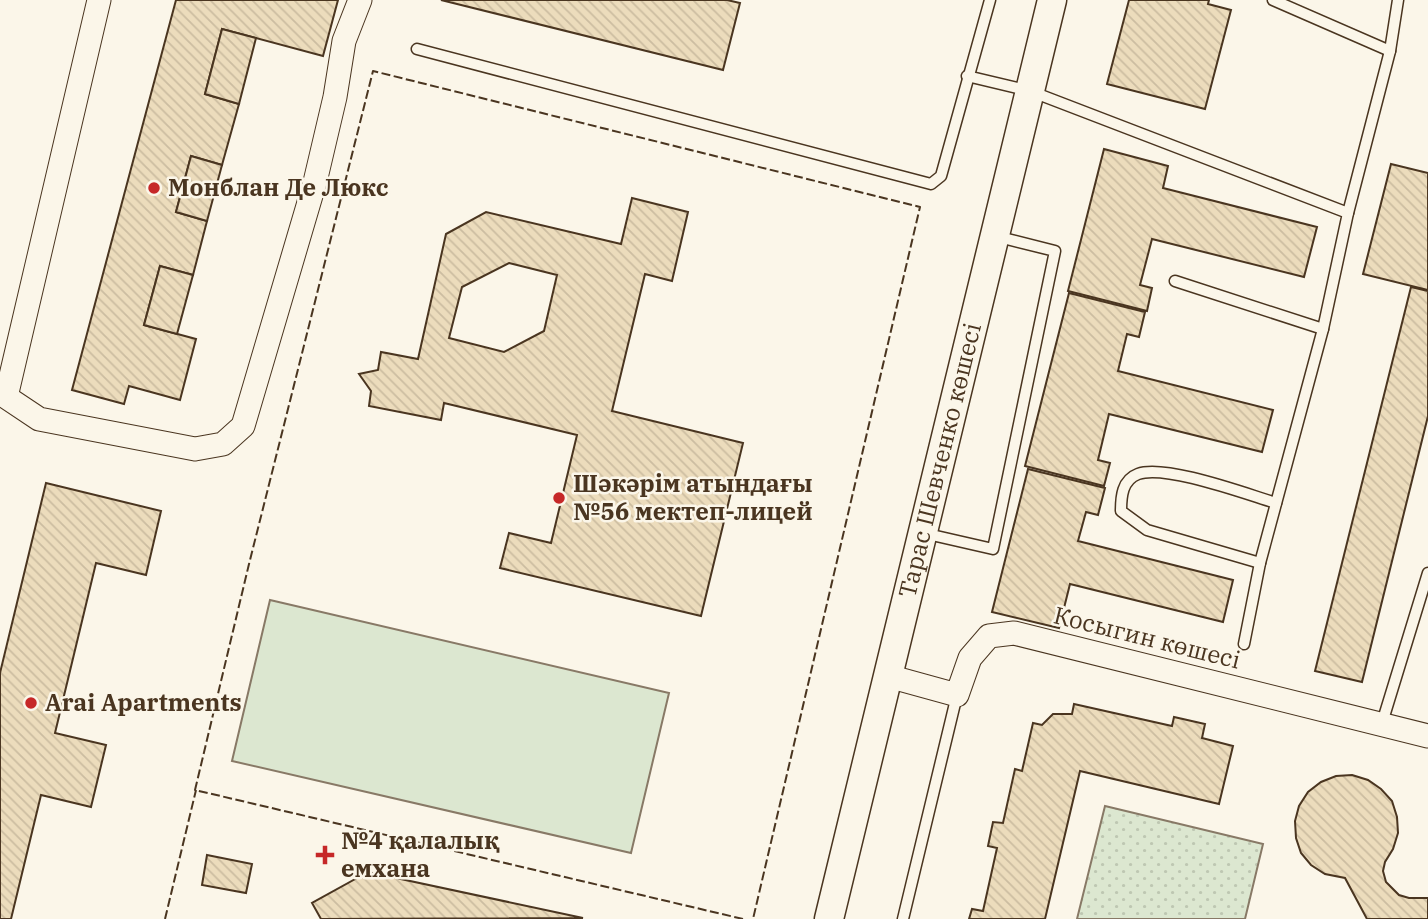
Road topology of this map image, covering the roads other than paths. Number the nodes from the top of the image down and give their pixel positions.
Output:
1 (360, 0) edge
2 (990, 0) edge
3 (1052, 0) edge
4 (1273, 0) edge
5 (1398, 0) edge
6 (96, 1) edge
7 (417, 48) dead end
8 (1390, 51) junction
9 (967, 76) junction
10 (1030, 91) junction
11 (1348, 213) junction
12 (995, 236) junction
13 (1175, 281) dead end
14 (1323, 329) junction
15 (1276, 503) junction
16 (923, 533) junction
17 (1260, 563) junction
18 (1428, 573) edge
19 (1244, 645) dead end
20 (888, 676) junction
21 (957, 695) junction
22 (1382, 723) junction
23 (1428, 736) edge
24 (828, 919) edge
25 (903, 919) edge

1 - 6 street
2 - 9 lane
3 - 10 street, Тарас Шевченко көшесі
4 - 8 lane
5 - 8 lane
7 - 9 lane
8 - 11 lane
9 - 10 lane
10 - 11 lane
10 - 12 street, Тарас Шевченко көшесі
11 - 14 lane
12 - 16 street, Тарас Шевченко көшесі
12 - 16 lane
13 - 14 lane
14 - 15 lane
15 - 17 lane
15 - 17 lane
16 - 20 street, Тарас Шевченко көшесі
17 - 19 lane
18 - 22 lane
20 - 21 street
20 - 24 street, Тарас Шевченко көшесі
21 - 22 street, Косыгин көшесі
21 - 25 lane
22 - 23 street, Косыгин көшесі

